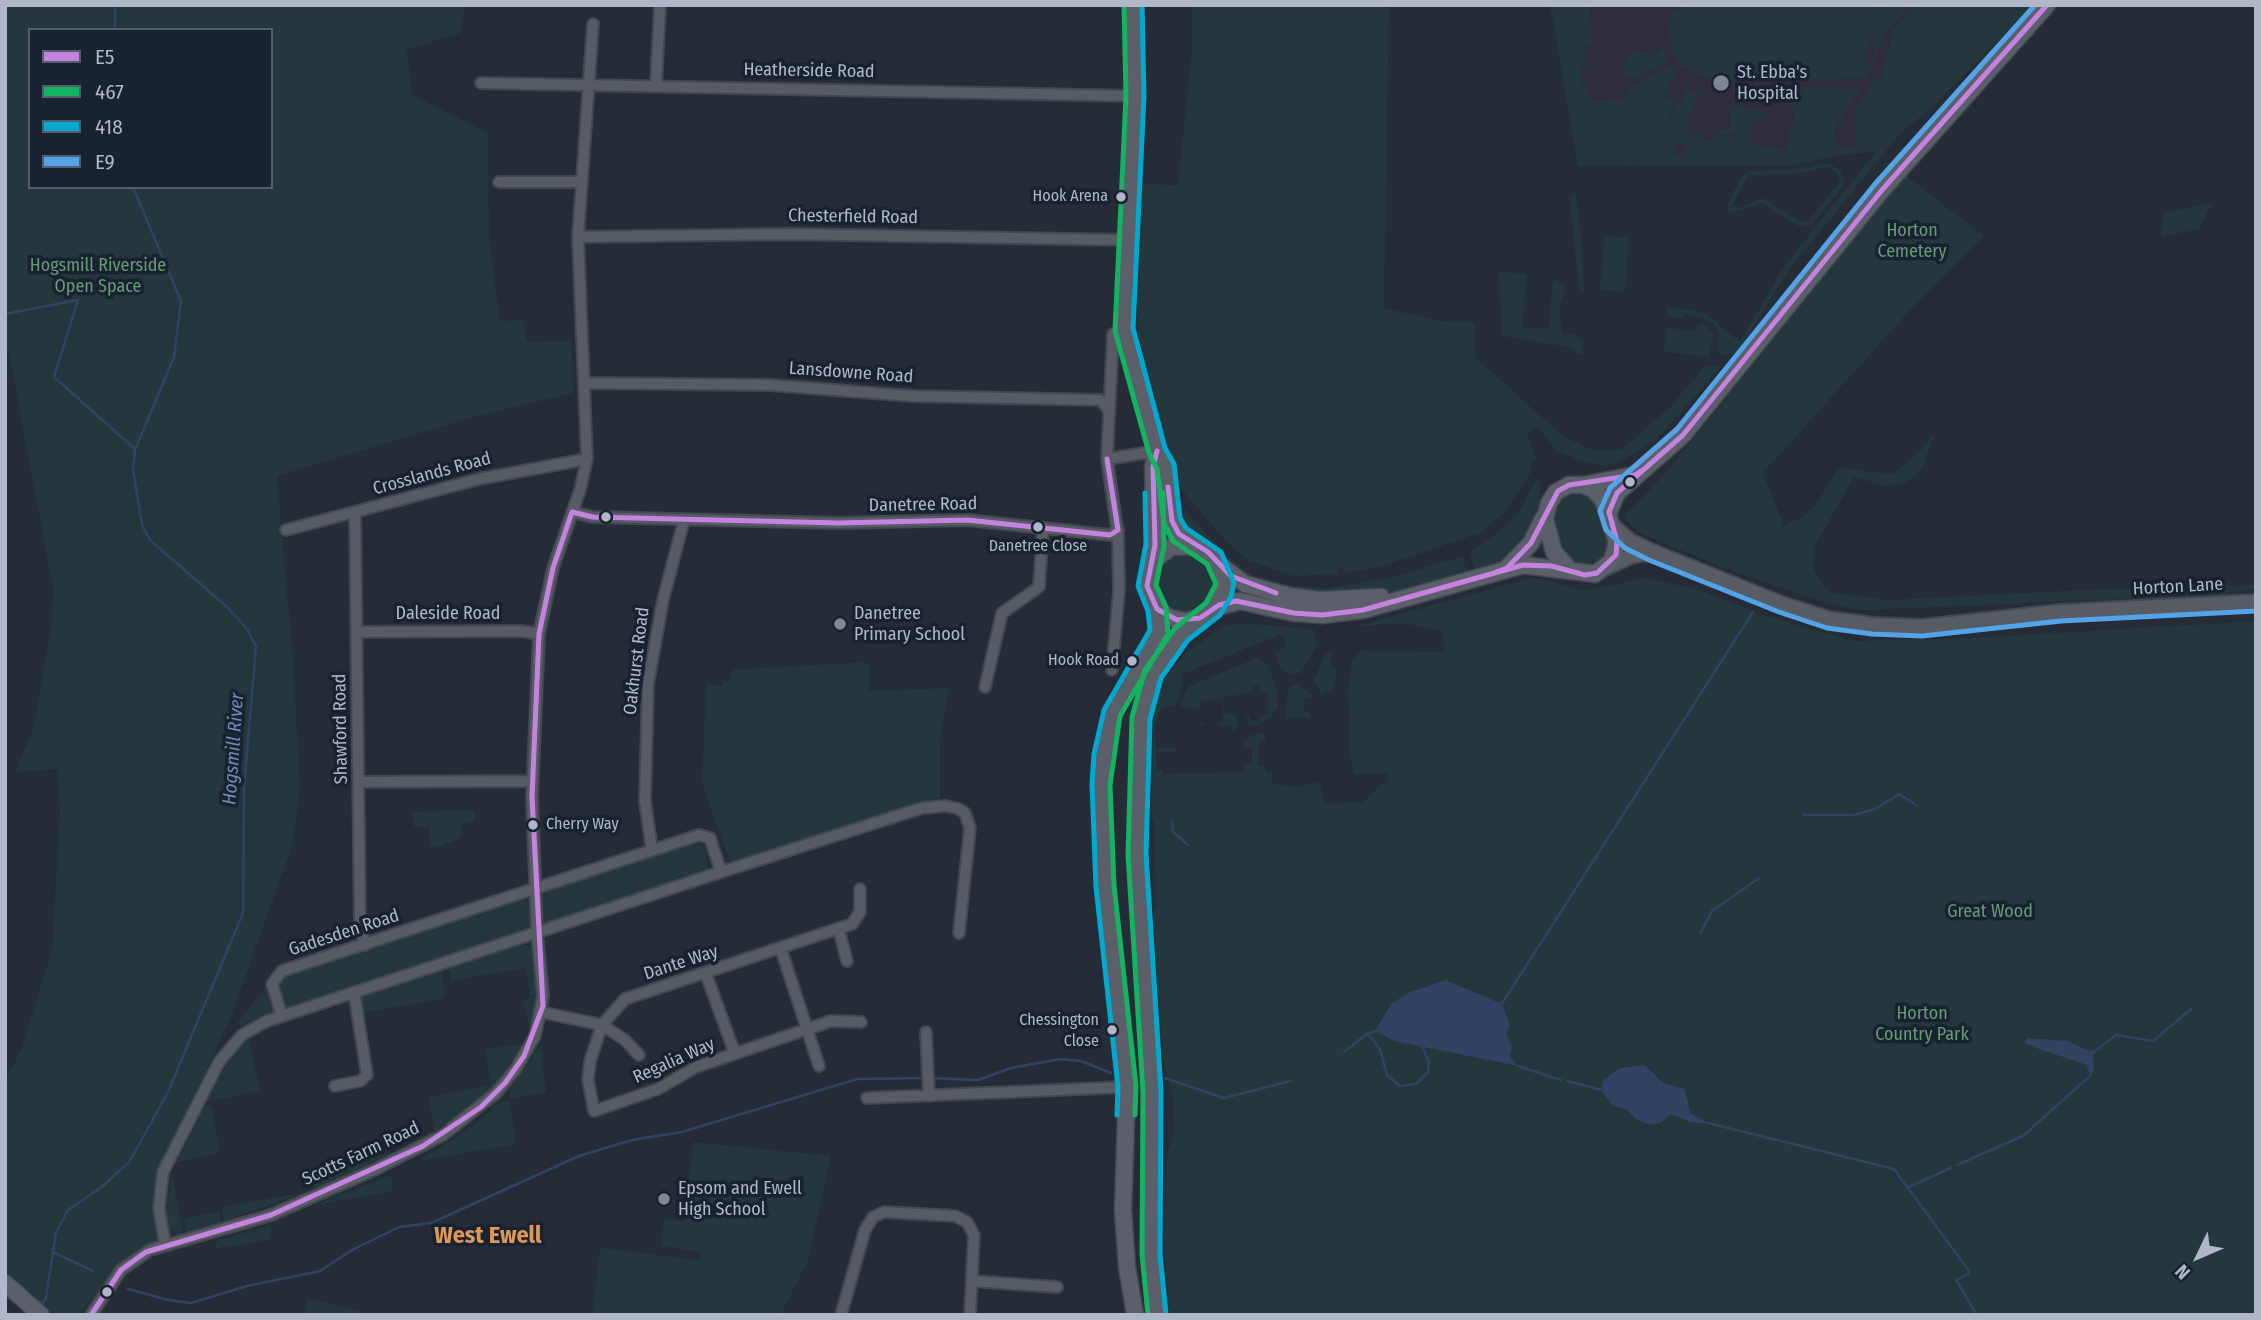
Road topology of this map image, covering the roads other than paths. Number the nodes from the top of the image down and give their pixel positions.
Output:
1 (660, 5) edge
2 (1133, 5) edge
3 (2047, 5) edge
4 (593, 24) dead end
5 (481, 83) dead end
6 (589, 85) junction
7 (656, 86) junction
8 (1135, 96) junction
9 (499, 182) dead end
10 (582, 182) junction
11 (578, 237) junction
12 (1128, 240) junction
13 (1113, 334) dead end
14 (586, 383) junction
15 (1108, 409) junction
16 (1157, 451) junction
17 (587, 458) junction
18 (1107, 459) junction
19 (1636, 475) junction
20 (1583, 485) junction
21 (355, 512) junction
22 (572, 512) junction
23 (1547, 512) junction
24 (684, 520) junction
25 (1612, 520) junction
26 (1043, 528) junction
27 (286, 530) dead end
28 (1118, 530) junction
29 (1195, 546) junction
30 (1653, 552) junction
31 (1214, 558) junction
32 (1152, 562) junction
33 (1507, 568) junction
34 (1570, 569) junction
35 (1604, 569) junction
36 (1411, 595) junction
37 (2256, 602) edge
38 (1157, 609) junction
39 (1206, 613) junction
40 (357, 632) junction
41 (539, 634) junction
42 (1112, 670) dead end
43 (985, 687) dead end
44 (359, 782) junction
45 (532, 782) junction
46 (652, 850) junction
47 (721, 872) junction
48 (536, 888) junction
49 (860, 889) dead end
50 (839, 930) junction
51 (537, 933) junction
52 (959, 933) dead end
53 (365, 945) junction
54 (781, 949) junction
55 (847, 961) dead end
56 (706, 974) junction
57 (354, 992) junction
58 (541, 1012) junction
59 (282, 1016) junction
60 (861, 1022) dead end
61 (602, 1025) junction
62 (808, 1029) junction
63 (926, 1032) dead end
64 (735, 1054) junction
65 (639, 1055) dead end
66 (819, 1066) dead end
67 (335, 1086) dead end
68 (1126, 1087) junction
69 (929, 1096) junction
70 (867, 1098) dead end
71 (165, 1244) junction
72 (972, 1281) junction
73 (5, 1283) edge
74 (1057, 1287) dead end
75 (41, 1315) edge
76 (91, 1315) edge
77 (841, 1315) edge
78 (970, 1315) edge
79 (1135, 1315) edge
80 (1157, 1315) edge

1 - 7 street
2 - 8 main road
3 - 19 main road
4 - 6 street, Scotts Farm Road
5 - 6 street, Heatherside Road
6 - 7 street, Heatherside Road
6 - 10 street, Scotts Farm Road
7 - 8 street, Heatherside Road
8 - 12 main road
9 - 10 street
10 - 11 street, Scotts Farm Road
11 - 12 street, Chesterfield Road
11 - 14 street, Scotts Farm Road
12 - 16 main road
13 - 15 street
14 - 15 street, Lansdowne Road
14 - 17 street, Scotts Farm Road
15 - 18 street
16 - 18 street
16 - 29 main road
16 - 32 main road
17 - 21 street, Crosslands Road
17 - 22 street, Scotts Farm Road
18 - 28 street
19 - 20 main road
19 - 25 main road
20 - 23 main road
20 - 25 main road
21 - 27 street, Crosslands Road
21 - 40 street, Shawford Road
22 - 24 street, Danetree Road
22 - 41 street, Scotts Farm Road
23 - 33 main road
23 - 34 main road
24 - 26 street, Danetree Road
24 - 46 street, Oakhurst Road
25 - 30 street, Horton Lane
25 - 35 main road
26 - 28 street, Danetree Road
26 - 43 street
28 - 42 street
29 - 31 main road
29 - 32 main road
30 - 35 street
30 - 37 street, Horton Lane
31 - 36 main road
31 - 39 main road
32 - 38 main road
33 - 34 main road
33 - 36 main road
34 - 35 main road
36 - 39 main road
38 - 39 main road
38 - 68 main road
39 - 80 main road
40 - 41 street, Daleside Road
40 - 44 street, Shawford Road
41 - 45 street, Scotts Farm Road
44 - 45 street
44 - 53 street, Shawford Road
45 - 48 street, Scotts Farm Road
46 - 47 street, Gadesden Road
46 - 48 street, Gadesden Road
47 - 51 street
47 - 52 street
48 - 51 street, Scotts Farm Road
48 - 53 street, Gadesden Road
49 - 50 street
50 - 54 street, Dante Way
50 - 55 street
51 - 57 street
51 - 58 street, Scotts Farm Road
53 - 59 street, Gadesden Road
54 - 56 street, Dante Way
54 - 62 street
56 - 61 street, Dante Way
56 - 64 street
57 - 59 street
57 - 67 street
58 - 61 street
58 - 71 street, Scotts Farm Road
59 - 71 street
60 - 62 street, Regalia Way
61 - 64 street, Regalia Way
61 - 65 street
62 - 64 street, Regalia Way
62 - 66 street
63 - 69 street
68 - 69 street
68 - 79 main road
69 - 70 street
71 - 76 street, Scotts Farm Road
72 - 74 street
72 - 77 street
72 - 78 street
73 - 75 main road

